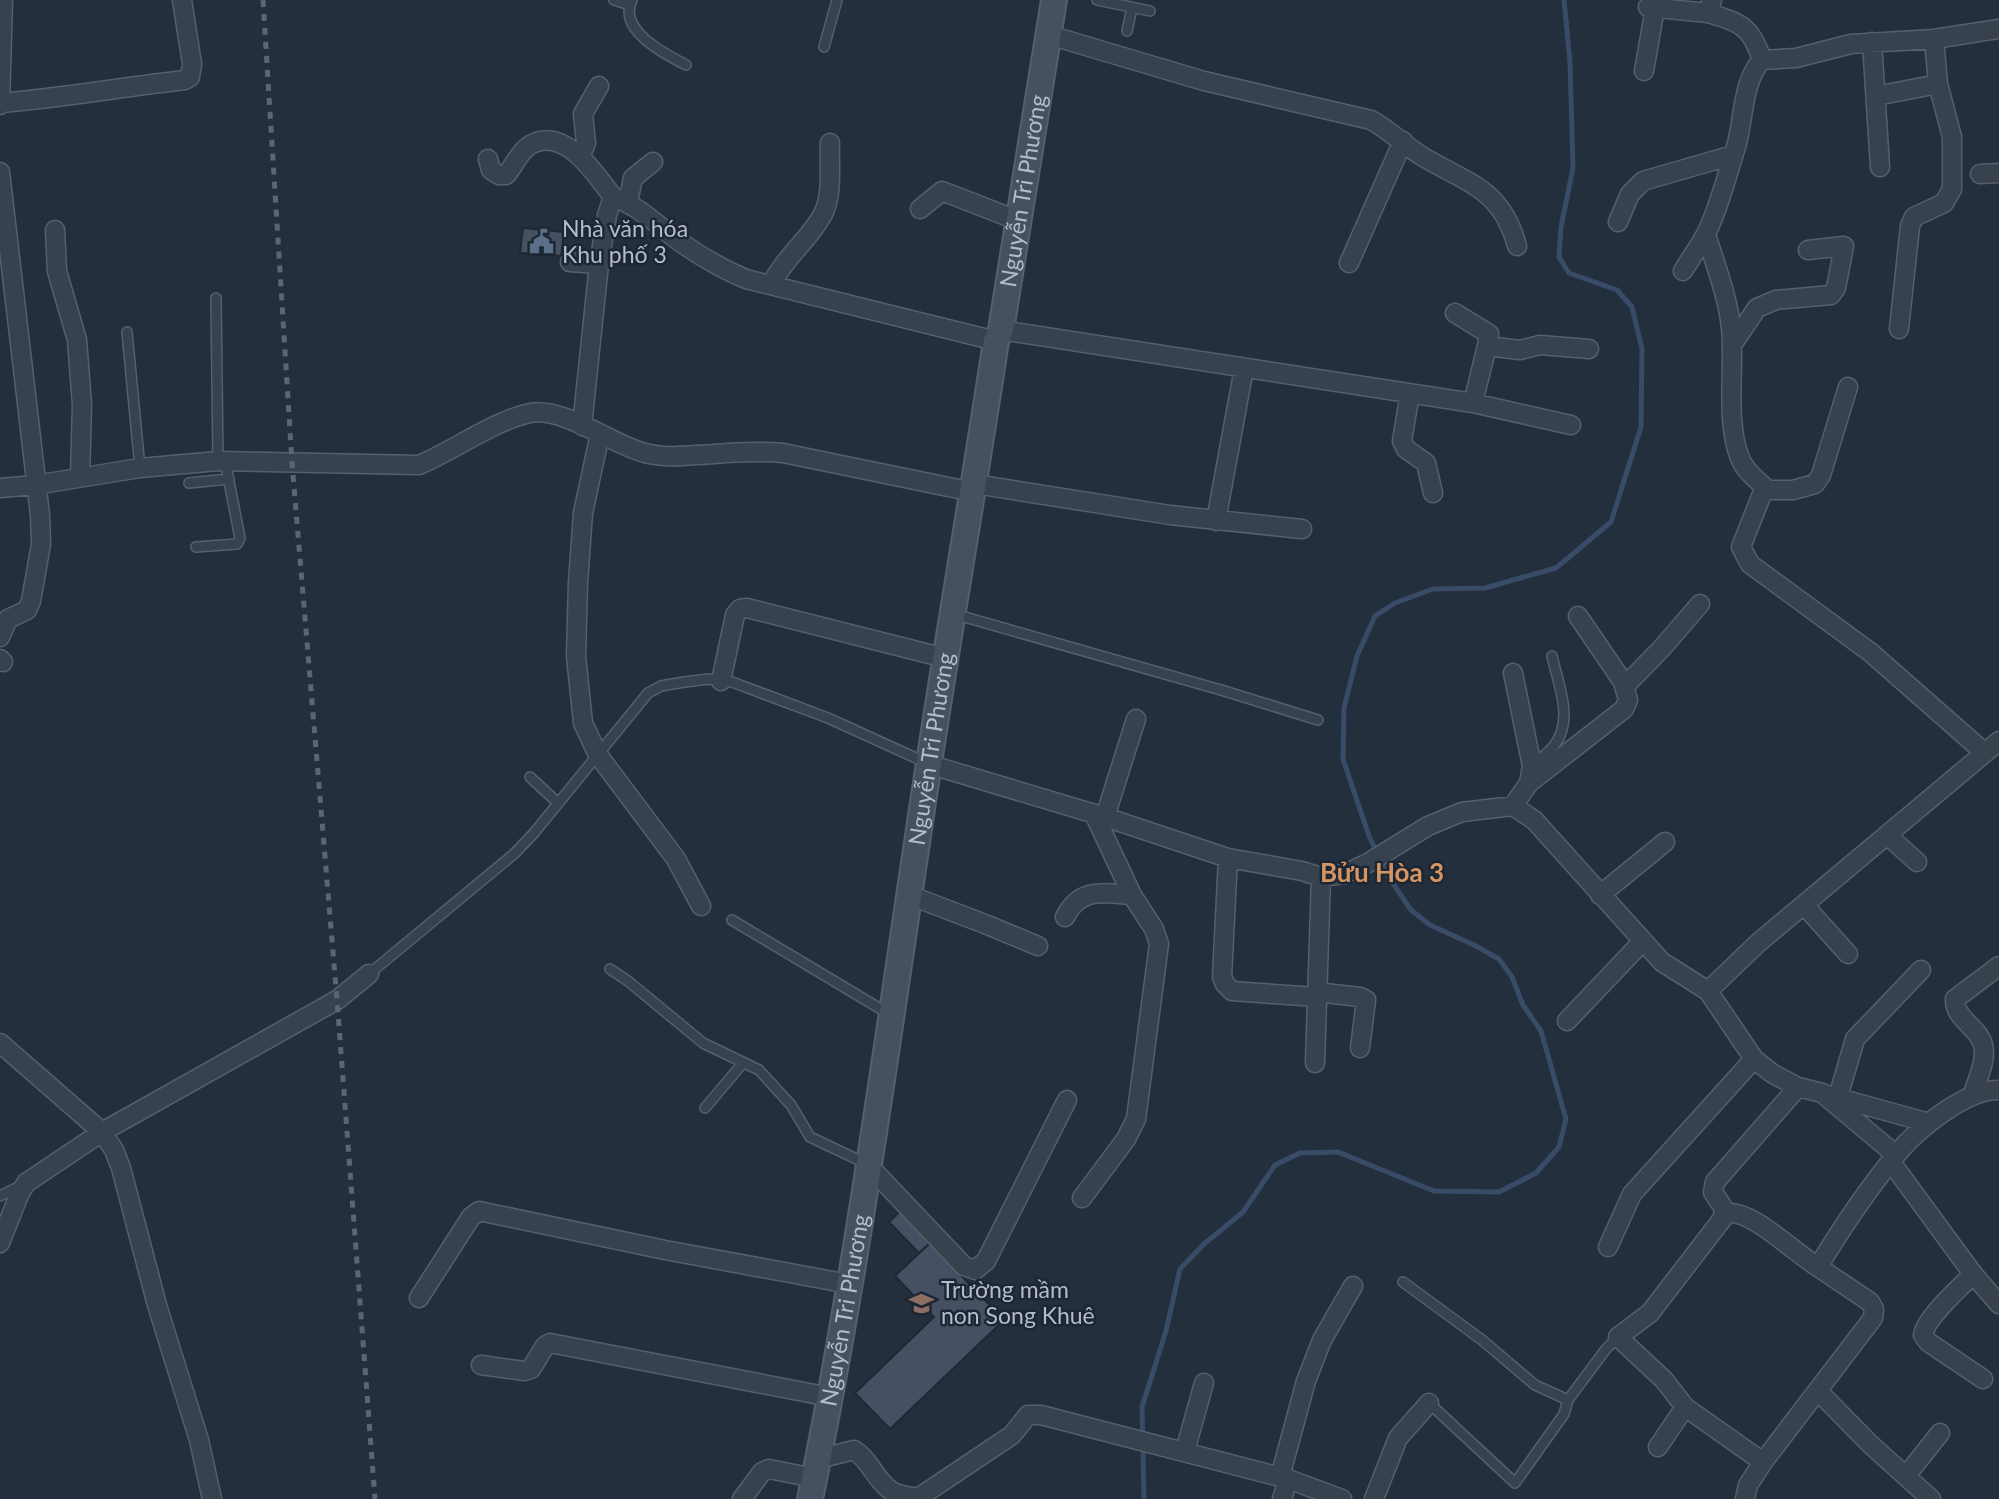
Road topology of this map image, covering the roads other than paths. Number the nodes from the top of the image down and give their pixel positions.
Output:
1 (4, 0) edge
2 (181, 0) edge
3 (614, 0) edge
4 (837, 0) edge
5 (1054, 0) edge
6 (1097, 0) edge
7 (631, 2) edge
8 (1710, 7) edge
9 (1132, 8) junction
10 (1150, 11) dead end
11 (1999, 29) edge
12 (1127, 31) dead end
13 (1049, 35) junction
14 (1934, 39) junction
15 (1872, 42) junction
16 (824, 47) dead end
17 (1, 48) edge
18 (1762, 60) junction
19 (686, 65) dead end
20 (1644, 71) dead end
21 (1938, 84) junction
22 (599, 86) dead end
23 (1877, 96) junction
24 (0, 104) edge
25 (1403, 142) junction
26 (830, 143) dead end
27 (1733, 155) junction
28 (580, 157) junction
29 (488, 159) dead end
30 (653, 162) dead end
31 (1880, 167) dead end
32 (0, 172) edge
33 (1999, 173) edge
34 (1979, 174) dead end
35 (621, 200) junction
36 (920, 209) dead end
37 (1019, 220) junction
38 (1618, 222) dead end
39 (55, 230) dead end
40 (1706, 234) junction
41 (1517, 246) dead end
42 (1808, 250) dead end
43 (570, 262) dead end
44 (1349, 263) dead end
45 (599, 264) junction
46 (1683, 271) dead end
47 (771, 285) junction
48 (216, 298) dead end
49 (1455, 313) dead end
50 (1899, 329) dead end
51 (127, 332) dead end
52 (998, 336) junction
53 (1732, 345) junction
54 (1487, 346) junction
55 (1589, 349) dead end
56 (1244, 368) junction
57 (1848, 387) dead end
58 (1410, 393) junction
59 (1472, 403) junction
60 (1571, 425) dead end
61 (582, 426) junction
62 (600, 434) junction
63 (224, 467) junction
64 (140, 468) junction
65 (80, 477) junction
66 (189, 483) dead end
67 (35, 485) junction
68 (0, 488) edge
69 (974, 488) junction
70 (1768, 490) junction
71 (1433, 493) dead end
72 (1216, 521) junction
73 (1302, 529) dead end
74 (196, 547) dead end
75 (1700, 604) dead end
76 (953, 613) junction
77 (1578, 617) dead end
78 (0, 636) edge
79 (1552, 656) dead end
80 (945, 658) junction
81 (1513, 673) dead end
82 (722, 681) junction
83 (1625, 685) junction
84 (1136, 719) dead end
85 (1318, 720) dead end
86 (1999, 741) edge
87 (1985, 753) junction
88 (598, 755) junction
89 (929, 764) junction
90 (1531, 774) junction
91 (530, 777) dead end
92 (558, 803) junction
93 (1513, 806) junction
94 (1100, 816) junction
95 (1887, 835) junction
96 (1665, 842) dead end
97 (1228, 858) junction
98 (1917, 862) dead end
99 (1321, 877) junction
100 (909, 895) junction
101 (1132, 895) junction
102 (1600, 895) junction
103 (1804, 905) junction
104 (701, 906) dead end
105 (1065, 917) dead end
106 (733, 920) dead end
107 (1643, 941) junction
108 (1038, 946) dead end
109 (1848, 954) dead end
110 (1999, 966) edge
111 (610, 969) dead end
112 (1921, 970) dead end
113 (369, 975) joint
114 (1708, 991) junction
115 (1316, 995) junction
116 (891, 1015) junction
117 (1567, 1021) dead end
118 (0, 1042) edge
119 (1360, 1048) dead end
120 (1754, 1059) junction
121 (743, 1062) junction
122 (1315, 1063) dead end
123 (1798, 1087) junction
124 (1999, 1090) edge
125 (1973, 1094) junction
126 (1830, 1095) junction
127 (1067, 1100) dead end
128 (705, 1108) dead end
129 (1929, 1123) junction
130 (102, 1132) junction
131 (1893, 1158) junction
132 (868, 1165) junction
133 (26, 1183) junction
134 (0, 1196) edge
135 (1082, 1198) dead end
136 (1724, 1213) junction
137 (0, 1242) edge
138 (1608, 1247) dead end
139 (1818, 1267) junction
140 (1973, 1274) junction
141 (1403, 1282) dead end
142 (849, 1283) junction
143 (1353, 1286) dead end
144 (419, 1298) dead end
145 (1999, 1304) edge
146 (1618, 1337) junction
147 (481, 1365) dead end
148 (1983, 1379) dead end
149 (1204, 1383) dead end
150 (1818, 1391) junction
151 (830, 1397) junction
152 (1568, 1400) junction
153 (1429, 1403) joint
154 (1685, 1407) junction
155 (1940, 1433) dead end
156 (1658, 1447) dead end
157 (1185, 1451) junction
158 (1763, 1462) junction
159 (1906, 1476) junction
160 (1284, 1478) junction
161 (814, 1479) edge
162 (212, 1499) edge
163 (742, 1499) edge
164 (918, 1499) edge
165 (1282, 1499) edge
166 (1342, 1499) edge
167 (1374, 1499) edge
168 (1745, 1499) edge
169 (1931, 1499) edge

1 - 17 street
2 - 24 street
3 - 7 lane
4 - 16 lane
5 - 13 main road, Nguyễn Tri Phương
6 - 9 lane
7 - 19 lane
8 - 18 street
8 - 20 street
9 - 10 lane
9 - 12 lane
11 - 14 street
13 - 25 street
13 - 37 main road, Nguyễn Tri Phương
14 - 15 street
14 - 21 street
15 - 18 street
15 - 23 street
17 - 24 street
18 - 27 street
21 - 23 street
21 - 50 street
22 - 28 street
23 - 31 street
25 - 41 street
25 - 44 street
26 - 47 street
27 - 38 street
27 - 40 street
28 - 29 street
28 - 35 street
30 - 35 street
32 - 67 street
33 - 34 street
35 - 45 street
35 - 47 street
36 - 37 street
37 - 52 main road, Nguyễn Tri Phương
39 - 65 street
40 - 46 street
40 - 53 street
42 - 53 street
43 - 45 street
45 - 61 street
47 - 52 street
48 - 63 lane
49 - 54 street
51 - 64 lane
52 - 56 street
52 - 69 main road, Nguyễn Tri Phương
53 - 70 street
54 - 55 street
54 - 59 street
56 - 58 street
56 - 72 street
57 - 70 street
58 - 59 street
58 - 71 street
59 - 60 street
61 - 62 street
61 - 63 street
62 - 69 street
62 - 88 street
63 - 64 street
63 - 66 lane
63 - 74 lane
64 - 65 street
65 - 67 street
67 - 68 street
67 - 78 street
69 - 72 street
69 - 76 main road, Nguyễn Tri Phương
70 - 87 street
72 - 73 street
75 - 83 street
76 - 80 main road, Nguyễn Tri Phương
76 - 85 lane
77 - 83 street
79 - 90 lane
80 - 82 street
80 - 89 main road, Nguyễn Tri Phương
81 - 90 street
82 - 88 lane
82 - 89 lane
83 - 90 street
84 - 94 street
86 - 87 street
87 - 95 street
88 - 92 lane
88 - 104 street
89 - 94 street
89 - 100 main road, Nguyễn Tri Phương
90 - 93 street
91 - 92 lane
92 - 113 lane
93 - 99 street
93 - 102 street
94 - 97 street
94 - 101 street
95 - 98 street
95 - 103 street
96 - 102 street
97 - 99 street
97 - 115 street
99 - 115 street
100 - 108 street
100 - 116 main road, Nguyễn Tri Phương
101 - 105 street
101 - 135 street
102 - 107 street
103 - 109 street
103 - 114 street
106 - 116 lane
107 - 114 street
107 - 117 street
110 - 125 street
111 - 121 lane
112 - 126 street
113 - 130 street
114 - 120 street
115 - 119 street
115 - 122 street
116 - 132 main road, Nguyễn Tri Phương
118 - 130 street
120 - 123 street
120 - 138 street
121 - 128 lane
121 - 132 lane
123 - 126 street
123 - 136 street
124 - 125 street
125 - 129 street
126 - 129 street
126 - 131 street
127 - 132 street
129 - 131 street
130 - 133 street
130 - 162 street
131 - 139 street
131 - 140 street
132 - 142 main road, Nguyễn Tri Phương
133 - 134 lane
133 - 137 street
136 - 139 street
136 - 146 street
139 - 150 street
140 - 145 street
140 - 148 street
141 - 152 lane
142 - 144 street
142 - 151 main road, Nguyễn Tri Phương
143 - 160 street
146 - 152 lane
146 - 154 street
147 - 151 street
149 - 157 street
150 - 158 street
150 - 159 street
151 - 161 main road, Nguyễn Tri Phương
152 - 153 lane
153 - 167 street
154 - 156 street
154 - 158 street
155 - 159 street
157 - 160 street
157 - 164 street
158 - 168 street
159 - 169 street
160 - 165 street
160 - 166 street
161 - 163 street
161 - 164 street

